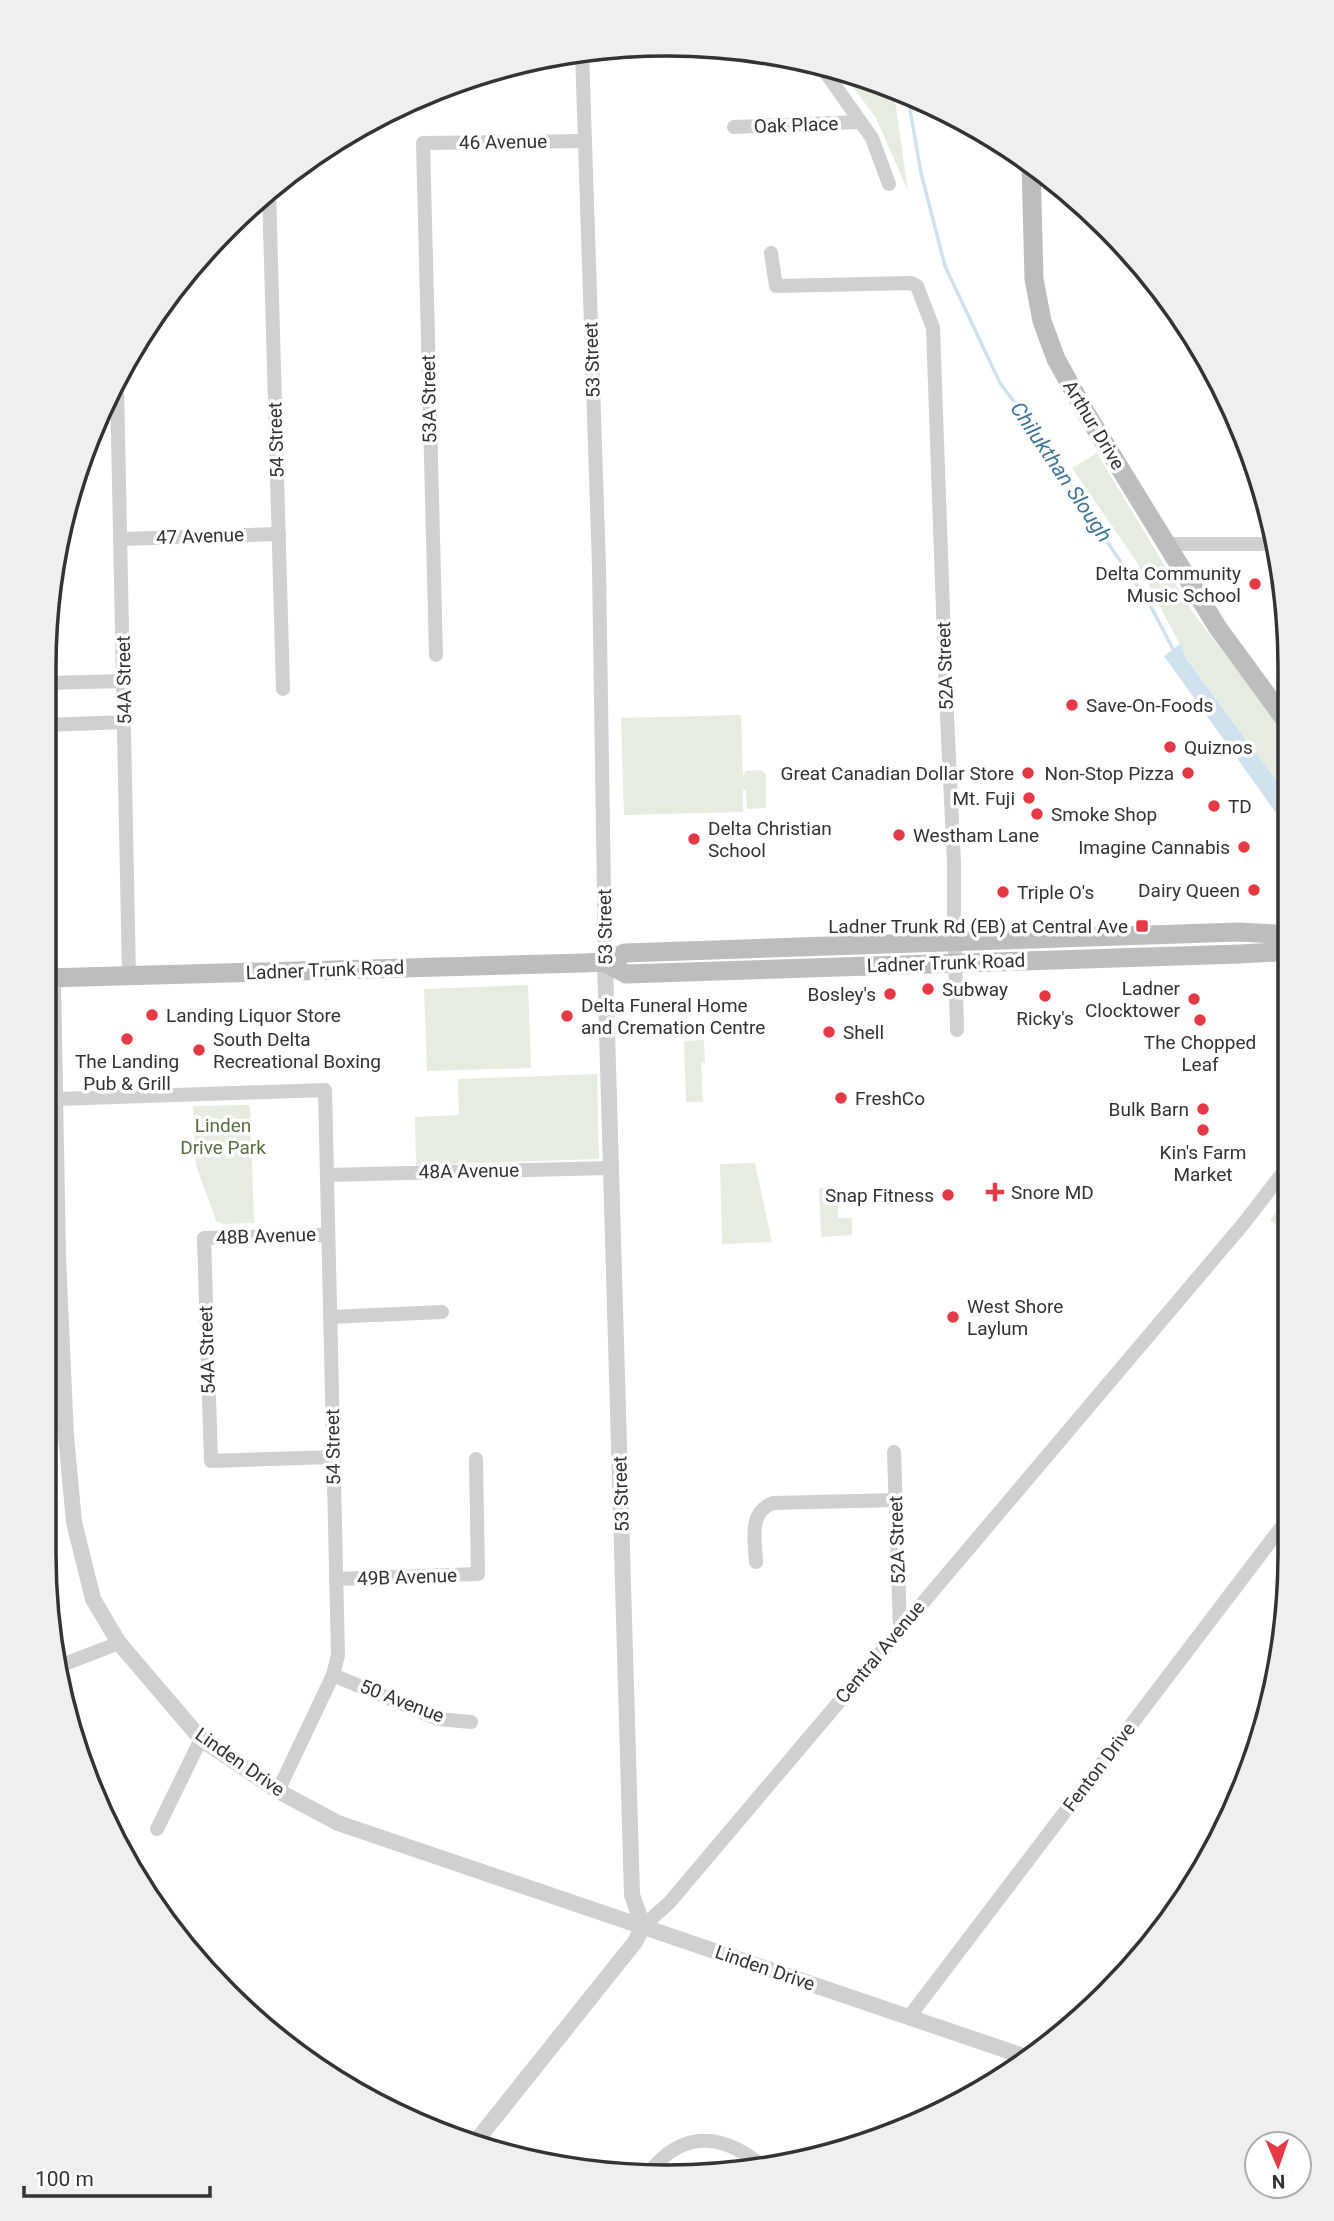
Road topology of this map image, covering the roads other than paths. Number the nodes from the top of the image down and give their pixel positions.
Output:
1 (582, 62) edge
2 (829, 78) edge
3 (859, 122) junction
4 (734, 127) dead end
5 (584, 141) junction
6 (423, 143) joint
7 (1031, 177) edge
8 (889, 184) dead end
9 (269, 204) edge
10 (771, 253) dead end
11 (117, 400) edge
12 (279, 534) junction
13 (122, 539) junction
14 (1265, 542) edge
15 (1166, 544) junction
16 (436, 655) dead end
17 (1238, 658) junction
18 (124, 681) junction
19 (56, 683) edge
20 (283, 689) dead end
21 (1278, 700) edge
22 (1278, 711) edge
23 (125, 722) junction
24 (56, 724) edge
25 (1278, 934) edge
26 (954, 942) junction
27 (1278, 952) edge
28 (605, 962) junction
29 (955, 963) junction
30 (129, 976) junction
31 (56, 978) edge
32 (957, 1030) dead end
33 (56, 1084) edge
34 (57, 1099) junction
35 (56, 1126) edge
36 (611, 1168) junction
37 (327, 1175) junction
38 (1278, 1179) edge
39 (328, 1235) junction
40 (204, 1238) joint
41 (442, 1312) dead end
42 (330, 1317) junction
43 (56, 1322) edge
44 (894, 1452) dead end
45 (333, 1457) junction
46 (476, 1459) dead end
47 (896, 1500) junction
48 (1278, 1531) edge
49 (756, 1562) dead end
50 (336, 1579) junction
51 (900, 1628) junction
52 (118, 1643) junction
53 (66, 1663) edge
54 (333, 1675) junction
55 (471, 1722) dead end
56 (201, 1739) junction
57 (278, 1791) junction
58 (157, 1829) dead end
59 (643, 1926) junction
60 (909, 2017) junction
61 (1017, 2054) edge
62 (476, 2134) edge
63 (753, 2159) edge
64 (656, 2165) edge

1 - 5 street, 53 Street
2 - 3 street
3 - 4 street, Oak Place
3 - 8 street
5 - 6 street, 46 Avenue
5 - 28 street, 53 Street
6 - 16 street, 53A Street
7 - 15 main road, Arthur Drive
9 - 12 street, 54 Street
10 - 26 street, 52A Street
11 - 13 street, 54A Street
12 - 13 street, 47 Avenue
12 - 20 street, 54 Street
13 - 18 street, 54A Street
14 - 15 street
15 - 17 main road, Arthur Drive
17 - 21 main road, Arthur Drive
17 - 22 main road, Arthur Drive
18 - 19 street
18 - 23 street, 54A Street
23 - 24 street
23 - 30 street, 54A Street
25 - 26 main road, Ladner Trunk Road
26 - 28 main road, Ladner Trunk Road
26 - 29 street, 52A Street
27 - 29 main road, Ladner Trunk Road
28 - 29 main road, Ladner Trunk Road
28 - 30 main road, Ladner Trunk Road
28 - 36 street, 53 Street
29 - 32 street, 52A Street
30 - 31 main road, Ladner Trunk Road
33 - 34 street, Linden Drive
34 - 35 street, Linden Drive
34 - 37 street, 54 Street
36 - 37 street, 48A Avenue
36 - 59 street, 53 Street
37 - 39 street, 54 Street
38 - 51 street, Central Avenue
39 - 40 street, 48B Avenue
39 - 42 street, 54 Street
40 - 45 street, 54A Street
41 - 42 street
42 - 45 street, 54 Street
43 - 52 street, Linden Drive
44 - 47 street, 52A Street
45 - 50 street, 54 Street
46 - 50 street, 49B Avenue
47 - 49 street
47 - 51 street, 52A Street
48 - 60 street, Fenton Drive
50 - 54 street, 54 Street
51 - 59 street, Central Avenue
52 - 53 street
52 - 56 street, Linden Drive
54 - 55 street, 50 Avenue
54 - 57 street, 54 Street
56 - 57 street, Linden Drive
56 - 58 street
57 - 59 street, Linden Drive
59 - 60 street, Linden Drive
59 - 62 street, Central Avenue
60 - 61 street, Linden Drive
63 - 64 street

